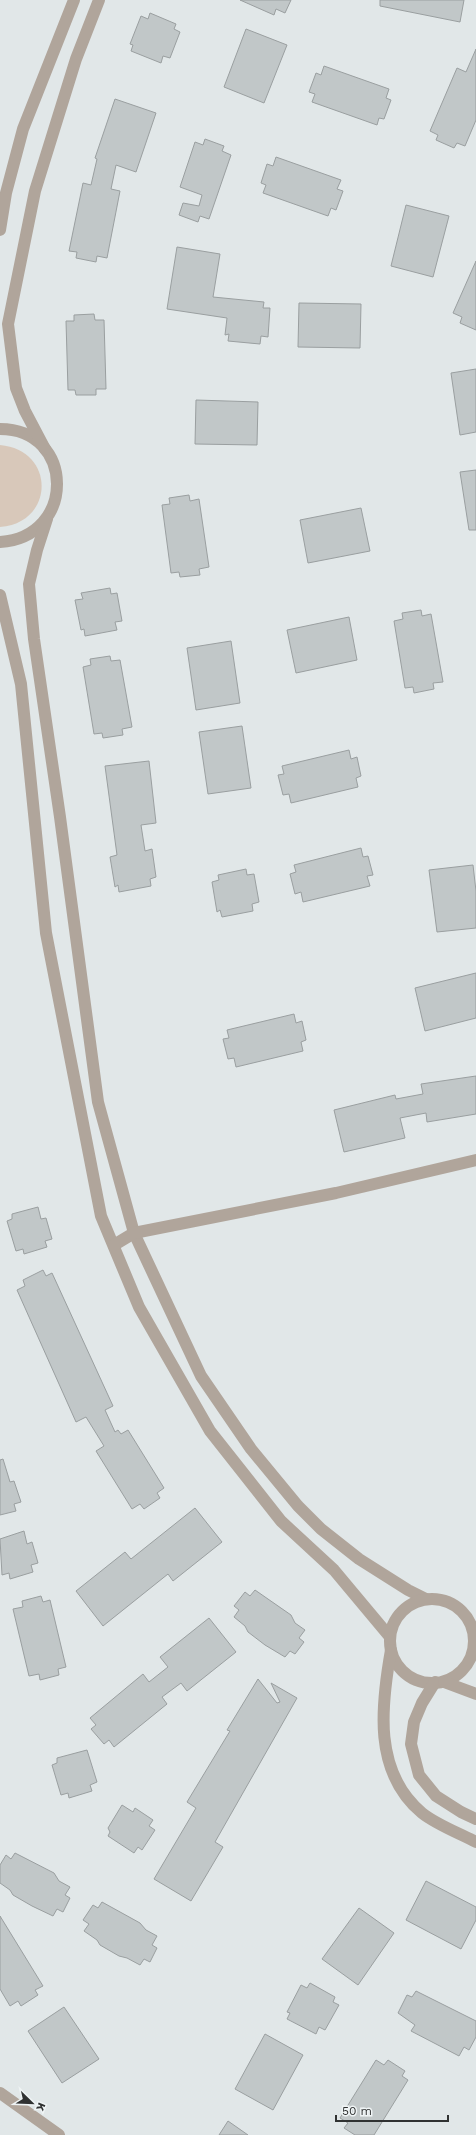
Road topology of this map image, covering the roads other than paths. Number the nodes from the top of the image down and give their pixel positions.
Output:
1 (74, 0) edge
2 (99, 0) edge
3 (0, 230) edge
4 (0, 429) edge
5 (45, 449) junction
6 (47, 519) junction
7 (0, 542) edge
8 (0, 595) edge
9 (476, 1160) edge
10 (134, 1233) junction
11 (114, 1245) junction
12 (426, 1598) junction
13 (474, 1628) edge
14 (390, 1636) junction
15 (391, 1650) junction
16 (440, 1682) junction
17 (476, 1694) edge
18 (476, 1819) edge
19 (476, 1842) edge
20 (0, 2093) edge
21 (59, 2135) edge

1 - 3 street
2 - 5 street
4 - 5 street
5 - 6 street
6 - 7 street
6 - 10 street
8 - 11 street
9 - 10 street
10 - 11 street
10 - 12 street
11 - 14 street
12 - 13 street
12 - 14 street
13 - 16 street
14 - 15 street
15 - 16 street
15 - 19 street
16 - 17 street
16 - 18 street
20 - 21 street

